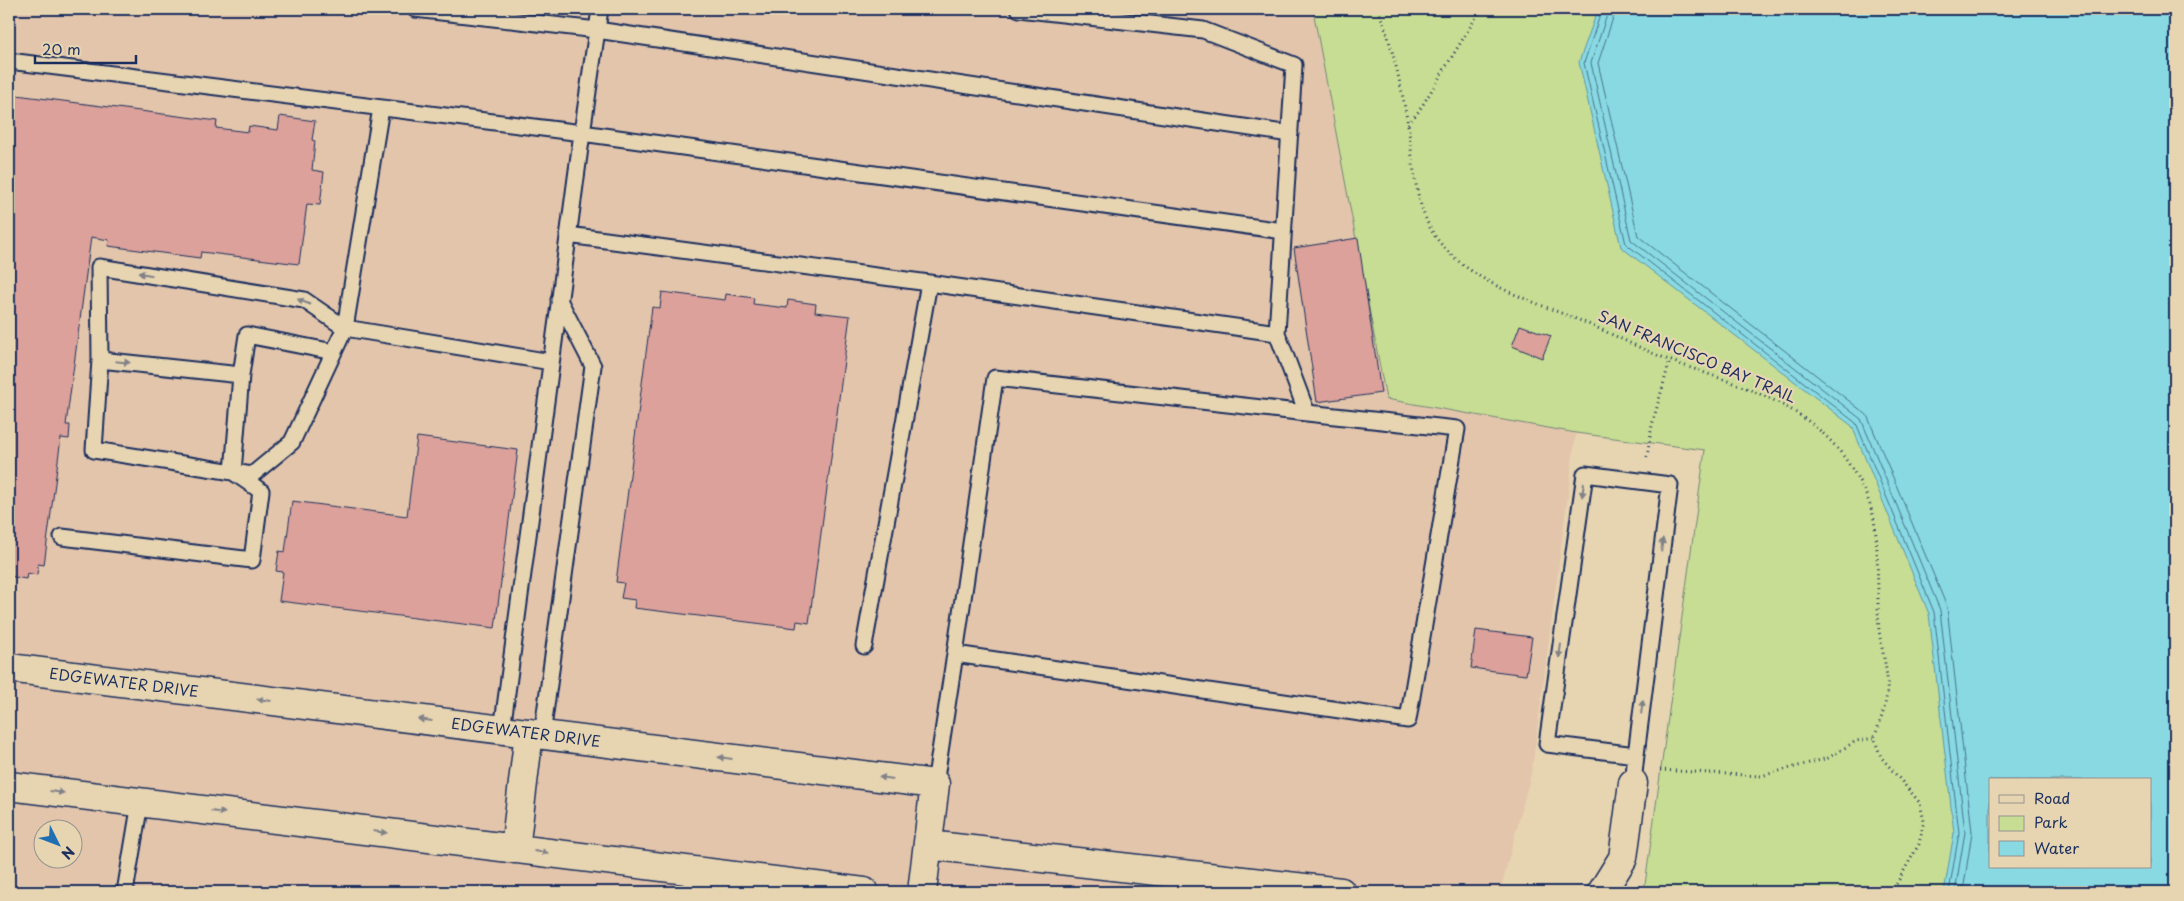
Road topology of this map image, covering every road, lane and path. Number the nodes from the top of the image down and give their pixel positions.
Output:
1 (415, 9) edge
2 (600, 9) edge
3 (1019, 9) edge
4 (1378, 9) edge
5 (1481, 9) edge
6 (597, 30) junction
7 (9, 61) edge
8 (380, 108) junction
9 (1408, 124) junction
10 (582, 134) junction
11 (1290, 134) junction
12 (1284, 231) junction
13 (568, 235) junction
14 (929, 283) junction
15 (560, 300) junction
16 (346, 328) junction
17 (1277, 333) junction
18 (334, 352) junction
19 (100, 360) junction
20 (1670, 360) junction
21 (552, 362) junction
22 (241, 375) junction
23 (1307, 413) junction
24 (233, 472) junction
25 (1643, 482) junction
26 (62, 537) dead end
27 (864, 646) dead end
28 (955, 654) junction
29 (9, 668) edge
30 (502, 730) junction
31 (536, 734) junction
32 (1874, 738) junction
33 (1634, 769) junction
34 (935, 784) junction
35 (9, 786) edge
36 (140, 803) junction
37 (928, 845) junction
38 (515, 849) junction
39 (692, 882) edge
40 (125, 892) edge
41 (864, 892) edge
42 (922, 892) edge
43 (1341, 892) edge
44 (1602, 892) edge
45 (1892, 892) edge

1 - 6 lane
2 - 6 lane
3 - 11 lane
4 - 9 path, SAN FRANCISCO BAY TRAIL
5 - 9 path
6 - 10 lane
6 - 11 lane
7 - 8 lane
8 - 10 lane
8 - 16 lane
9 - 20 path, SAN FRANCISCO BAY TRAIL
10 - 12 lane
10 - 13 lane
11 - 12 lane
12 - 17 lane
13 - 14 lane
13 - 15 lane
14 - 17 lane
14 - 27 lane
15 - 21 lane
15 - 31 lane
16 - 18 lane
16 -> 19 lane
16 - 21 lane
17 - 23 lane
18 - 22 lane
18 - 24 lane
19 -> 22 lane
19 - 24 lane
20 - 25 path
20 - 32 path, SAN FRANCISCO BAY TRAIL
21 - 30 lane
22 - 24 lane
23 - 28 lane
23 - 28 lane
24 - 26 lane
33 -> 25 lane
25 -> 33 lane
28 - 34 lane
30 -> 29 street, EDGEWATER DRIVE
30 - 31 street, EDGEWATER DRIVE
34 -> 31 street, EDGEWATER DRIVE
31 - 38 street
32 - 33 path
32 - 45 path
33 - 44 street
34 - 37 street
35 -> 36 street
36 -> 38 street
36 - 40 lane
37 - 42 street
37 - 43 street
38 -> 39 street
39 - 41 street

